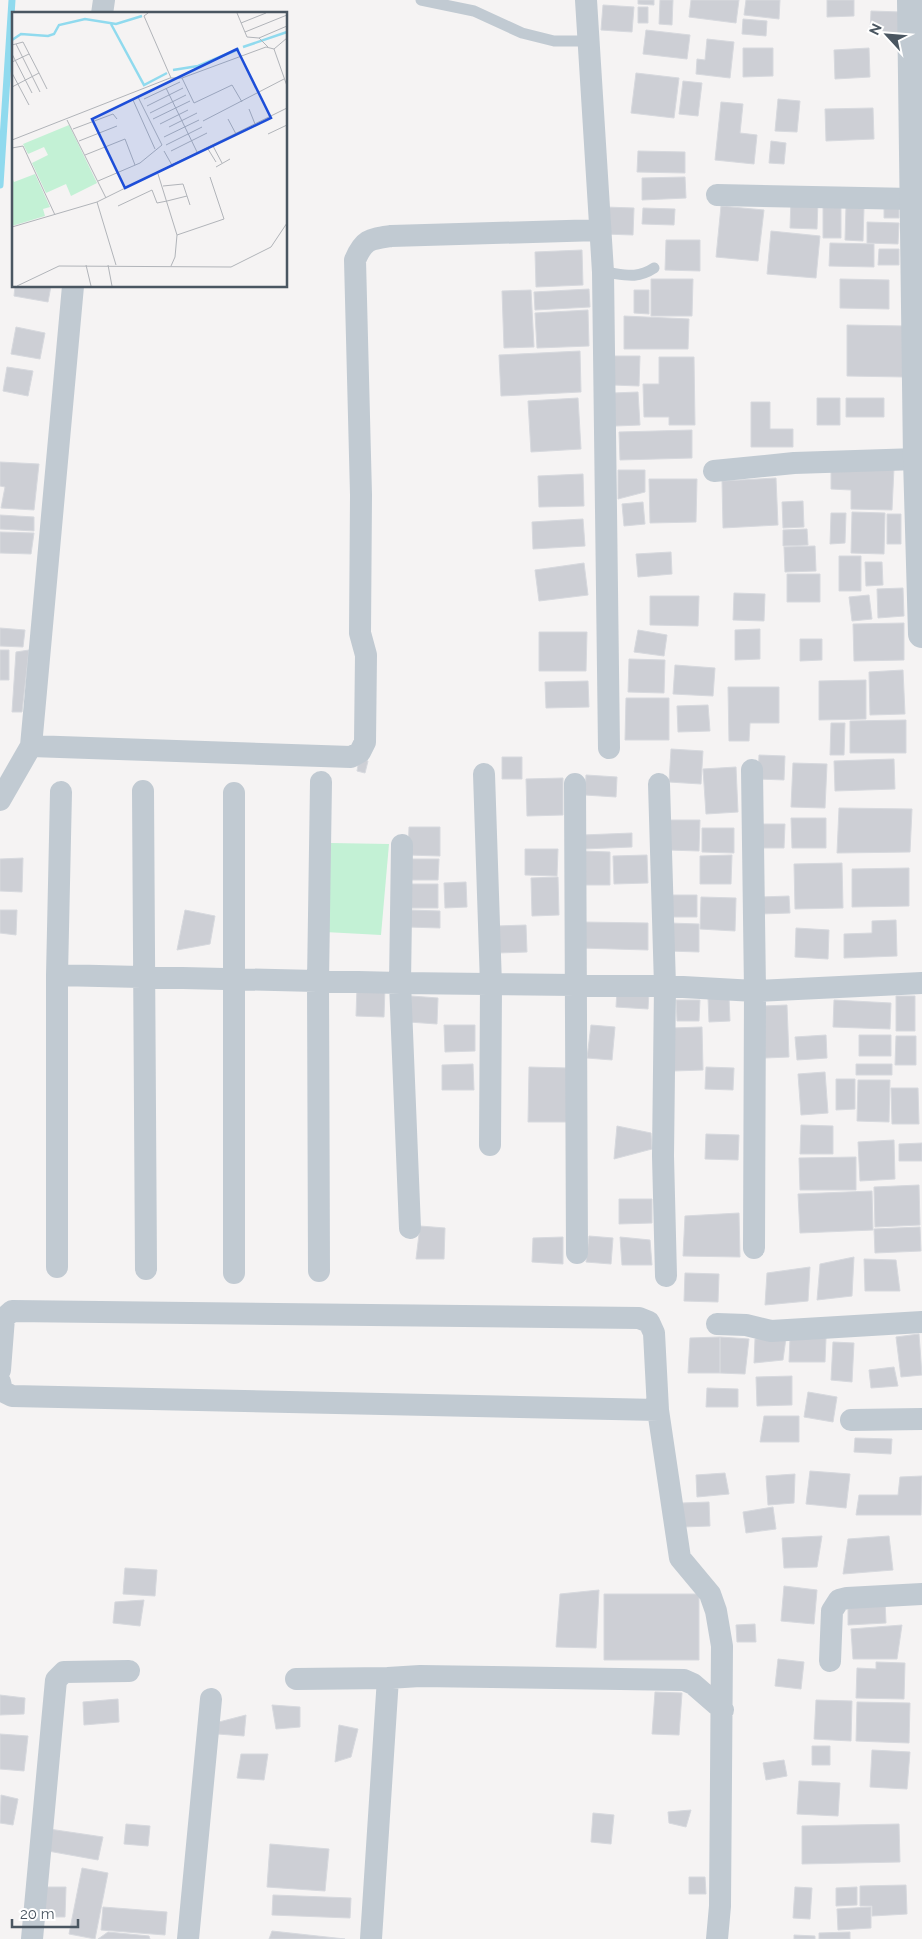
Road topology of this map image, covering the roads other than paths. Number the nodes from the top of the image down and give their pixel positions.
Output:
1 (421, 0) edge
2 (586, 0) edge
3 (911, 0) edge
4 (471, 5) edge
5 (589, 41) junction
6 (717, 195) dead end
7 (913, 199) junction
8 (600, 230) junction
9 (654, 268) dead end
10 (602, 272) junction
11 (73, 288) edge
12 (917, 460) junction
13 (714, 471) dead end
14 (922, 634) edge
15 (31, 746) junction
16 (609, 748) dead end
17 (752, 770) dead end
18 (484, 774) dead end
19 (321, 782) dead end
20 (575, 784) dead end
21 (659, 784) dead end
22 (144, 791) dead end
23 (61, 792) dead end
24 (234, 793) dead end
25 (0, 800) edge
26 (402, 845) dead end
27 (57, 975) junction
28 (144, 977) junction
29 (233, 979) junction
30 (318, 980) junction
31 (400, 983) junction
32 (922, 983) edge
33 (491, 985) junction
34 (576, 985) junction
35 (666, 986) junction
36 (755, 991) junction
37 (490, 1145) dead end
38 (410, 1228) dead end
39 (754, 1248) dead end
40 (577, 1252) dead end
41 (57, 1267) dead end
42 (146, 1268) dead end
43 (319, 1271) dead end
44 (234, 1273) dead end
45 (666, 1276) dead end
46 (922, 1322) edge
47 (717, 1324) dead end
48 (0, 1370) edge
49 (0, 1382) edge
50 (658, 1410) junction
51 (922, 1419) edge
52 (851, 1420) dead end
53 (922, 1594) edge
54 (830, 1661) dead end
55 (129, 1671) dead end
56 (388, 1678) junction
57 (296, 1679) dead end
58 (211, 1699) dead end
59 (723, 1710) junction
60 (32, 1939) edge
61 (188, 1939) edge
62 (370, 1939) edge
63 (717, 1939) edge

1 - 4 lane
2 - 5 street
3 - 7 street
4 - 5 lane
5 - 8 street
6 - 7 street
7 - 12 street
8 - 10 street
8 - 15 street
9 - 10 lane
10 - 16 street
11 - 15 street
12 - 13 street
12 - 14 street
15 - 25 street
17 - 36 street
18 - 33 street
19 - 30 street
20 - 34 street
21 - 35 street
22 - 28 street
23 - 27 street
24 - 29 street
26 - 31 street
27 - 28 street
27 - 41 street
28 - 29 street
28 - 42 street
29 - 30 street
29 - 44 street
30 - 31 street
30 - 43 street
31 - 33 street
31 - 38 street
32 - 36 street
33 - 34 street
33 - 37 street
34 - 35 street
34 - 40 street
35 - 36 street
35 - 45 street
36 - 39 street
46 - 47 street
48 - 50 street
49 - 50 street
50 - 59 street
51 - 52 street
53 - 54 street
55 - 60 street
56 - 57 street
56 - 59 street
56 - 62 street
58 - 61 street
59 - 63 street

